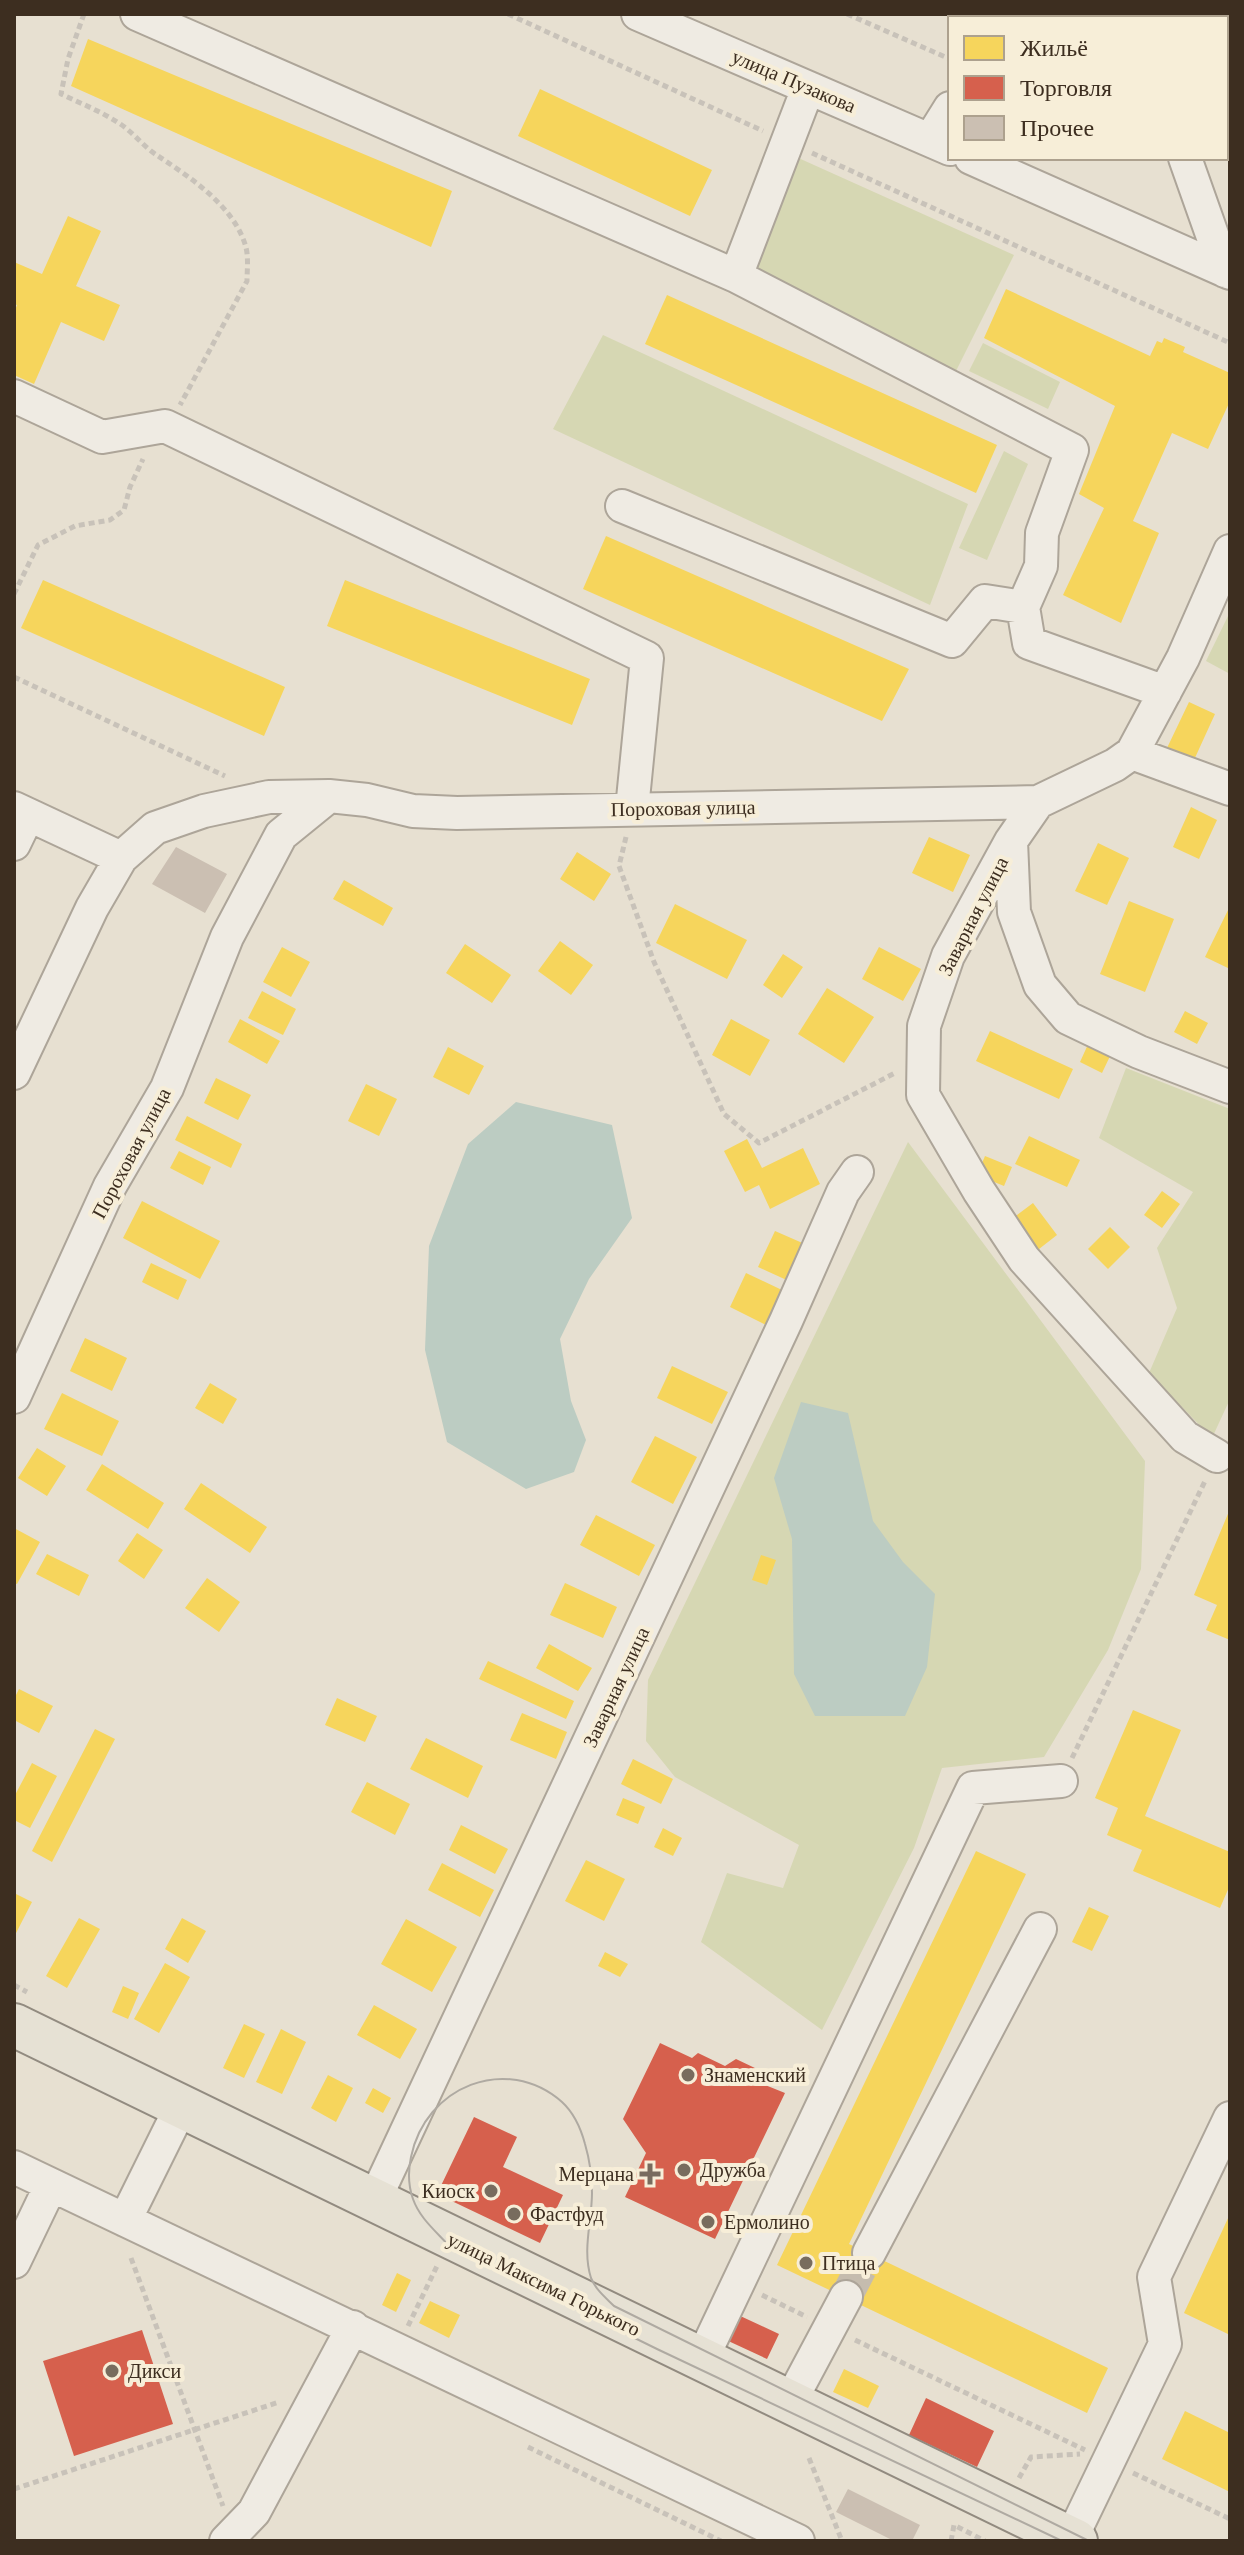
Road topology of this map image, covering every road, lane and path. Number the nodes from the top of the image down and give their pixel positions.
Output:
1 (84, 14) edge
2 (137, 14) edge
3 (508, 14) edge
4 (638, 14) edge
5 (847, 14) edge
6 (189, 25) edge
7 (948, 58) edge
8 (808, 88) junction
9 (948, 115) edge
10 (788, 142) junction
11 (940, 144) edge
12 (975, 160) edge
13 (1186, 160) edge
14 (1227, 272) edge
15 (736, 276) junction
16 (1230, 343) edge
17 (14, 396) edge
18 (165, 426) junction
19 (622, 506) dead end
20 (1230, 551) edge
21 (14, 594) edge
22 (1023, 607) junction
23 (14, 677) edge
24 (1165, 692) junction
25 (1132, 753) junction
26 (1230, 789) edge
27 (329, 796) junction
28 (269, 797) junction
29 (1038, 802) junction
30 (632, 809) junction
31 (21, 812) edge
32 (1011, 841) junction
33 (14, 844) edge
34 (121, 858) junction
35 (924, 1058) junction
36 (14, 1073) edge
37 (1230, 1087) edge
38 (857, 1172) dead end
39 (14, 1397) edge
40 (1217, 1456) joint
41 (1061, 1781) joint
42 (1040, 1929) dead end
43 (14, 2025) edge
44 (181, 2107) junction
45 (1230, 2118) edge
46 (14, 2167) edge
47 (51, 2185) junction
48 (374, 2201) junction
49 (125, 2220) junction
50 (450, 2239) junction
51 (869, 2253) tunnel mouth
52 (131, 2258) dead end
53 (14, 2262) edge
54 (738, 2284) junction
55 (846, 2297) tunnel mouth
56 (353, 2327) junction
57 (830, 2328) junction
58 (398, 2348) junction
59 (702, 2359) junction
60 (319, 2389) junction
61 (790, 2402) junction
62 (195, 2430) junction
63 (809, 2458) dead end
64 (1108, 2461) junction
65 (1015, 2484) dead end
66 (14, 2489) edge
67 (1230, 2519) edge
68 (230, 2537) edge
69 (1060, 2537) edge
70 (798, 2541) edge
71 (842, 2541) edge
72 (951, 2541) edge
73 (985, 2541) edge

1 - 18 path
2 - 6 street
3 - 10 path
4 - 8 street, улица Пузакова
5 - 7 path
6 - 15 street
8 - 10 street
8 - 11 street, улица Пузакова
9 - 11 street
10 - 15 street
10 - 16 path
12 - 14 street
13 - 14 street
15 - 22 street
17 - 18 street
18 - 21 path
18 - 30 street
19 - 22 street
20 - 24 street
22 - 24 street
23 - 28 path
24 - 25 street
25 - 26 street
25 - 29 street, Заварная улица
27 - 28 street, Пороховая улица
27 - 30 street, Пороховая улица
27 - 39 street, Пороховая улица
28 - 34 street, Пороховая улица
29 - 30 street, Пороховая улица
29 - 32 street, Заварная улица
30 - 35 path
31 - 33 street
31 - 34 street
32 - 35 street, Заварная улица
32 - 37 street, Заварная улица
34 - 36 street, Пороховая улица
35 - 40 street, Заварная улица
38 - 48 street, Заварная улица
40 - 41 path
41 - 54 street
42 - 51 street
43 - 44 main road, улица Максима Горького
44 - 48 main road, улица Максима Горького
44 - 49 street
45 - 64 street
46 - 47 street
47 - 49 street
47 - 53 street
48 - 50 main road, улица Максима Горького
49 - 56 street
50 - 58 path
50 - 59 main road, улица Максима Горького
52 - 62 path
54 - 57 path
54 - 59 street
55 - 57 street
56 - 58 street
56 - 60 street
57 - 61 street
57 - 65 path
58 - 70 street
59 - 61 main road, улица Максима Горького
60 - 62 path
60 - 68 street
61 - 69 main road, улица Максима Горького
62 - 66 path
62 - 68 path
63 - 71 path
64 - 67 path
64 - 69 street
72 - 73 path

